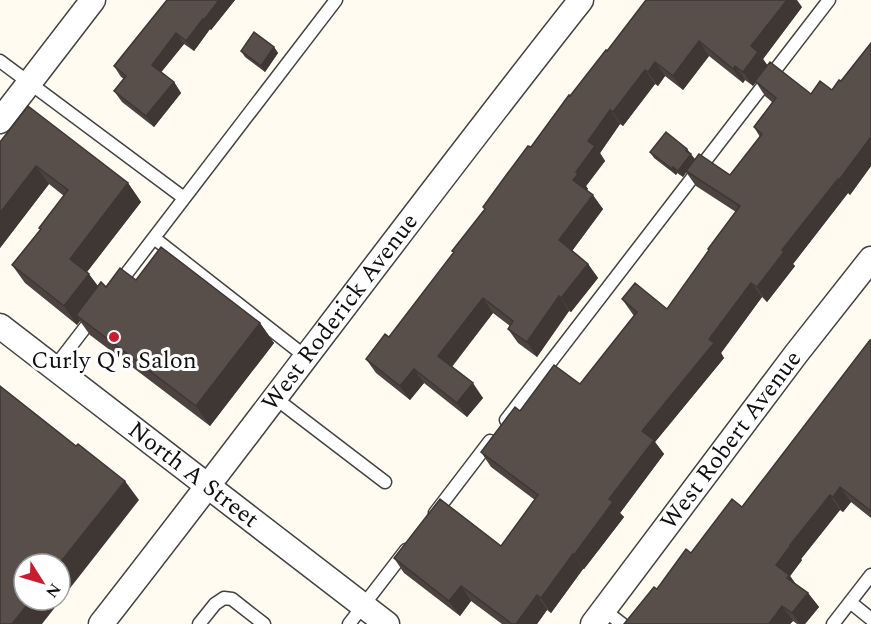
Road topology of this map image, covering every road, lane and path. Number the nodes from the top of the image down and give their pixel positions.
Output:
1 (93, 0) edge
2 (336, 0) edge
3 (581, 0) edge
4 (829, 0) edge
5 (0, 61) edge
6 (29, 82) junction
7 (0, 121) edge
8 (184, 198) junction
9 (154, 238) junction
10 (871, 259) edge
11 (0, 326) edge
12 (306, 357) junction
13 (54, 368) junction
14 (275, 398) junction
15 (385, 482) dead end
16 (209, 486) junction
17 (429, 520) edge
18 (414, 539) edge
19 (871, 575) edge
20 (850, 602) junction
21 (356, 615) edge
22 (871, 618) edge
23 (606, 619) edge
24 (101, 624) edge
25 (199, 624) edge
26 (264, 624) edge
27 (387, 624) edge
28 (833, 624) edge

1 - 6 street
2 - 8 lane
3 - 12 street, West Roderick Avenue
4 - 17 lane
5 - 6 lane
6 - 7 street
6 - 8 lane
8 - 9 lane
9 - 12 lane
9 - 13 lane
10 - 23 street, West Robert Avenue
11 - 13 street, North A Street
12 - 14 street, West Roderick Avenue
13 - 16 street, North A Street
14 - 15 lane
14 - 16 street, West Roderick Avenue
16 - 21 street, North A Street
16 - 24 street, West Roderick Avenue
18 - 21 lane
19 - 20 lane
20 - 22 lane
20 - 28 lane
21 - 27 street, North A Street
25 - 26 lane

